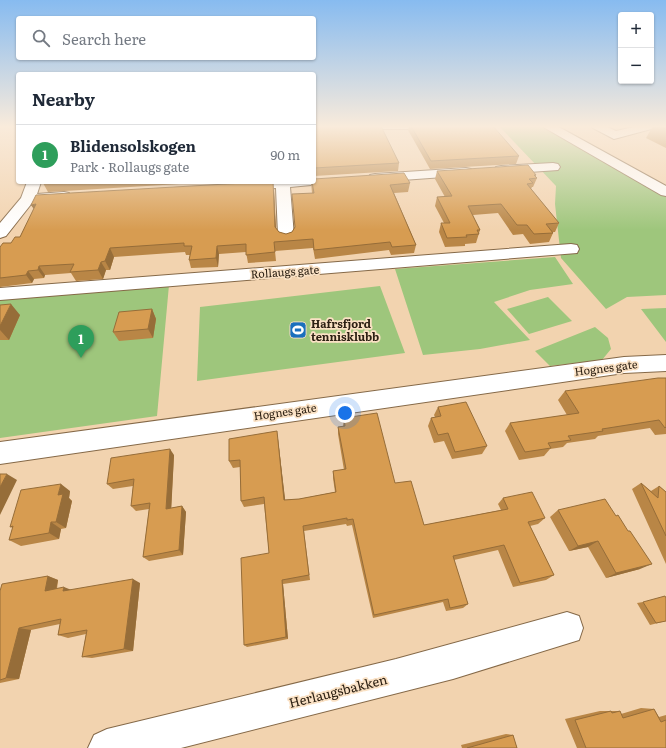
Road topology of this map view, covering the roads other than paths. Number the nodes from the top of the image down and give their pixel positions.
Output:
1 (611, 161) edge
2 (552, 167) dead end
3 (363, 178) edge
4 (33, 184) edge
5 (266, 184) edge
6 (283, 184) edge
7 (231, 186) edge
8 (666, 192) edge
9 (75, 196) edge
10 (28, 199) junction
11 (0, 233) edge
12 (286, 236) edge
13 (571, 249) dead end
14 (0, 294) edge
15 (666, 363) edge
16 (0, 453) edge
17 (567, 628) dead end
18 (107, 748) edge

1 - 8 street
2 - 3 street
4 - 10 street
5 - 7 street
6 - 12 street
9 - 10 street
10 - 11 street
13 - 14 street, Rollaugs gate
15 - 16 street, Hognes gate
17 - 18 street, Herlaugsbakken

